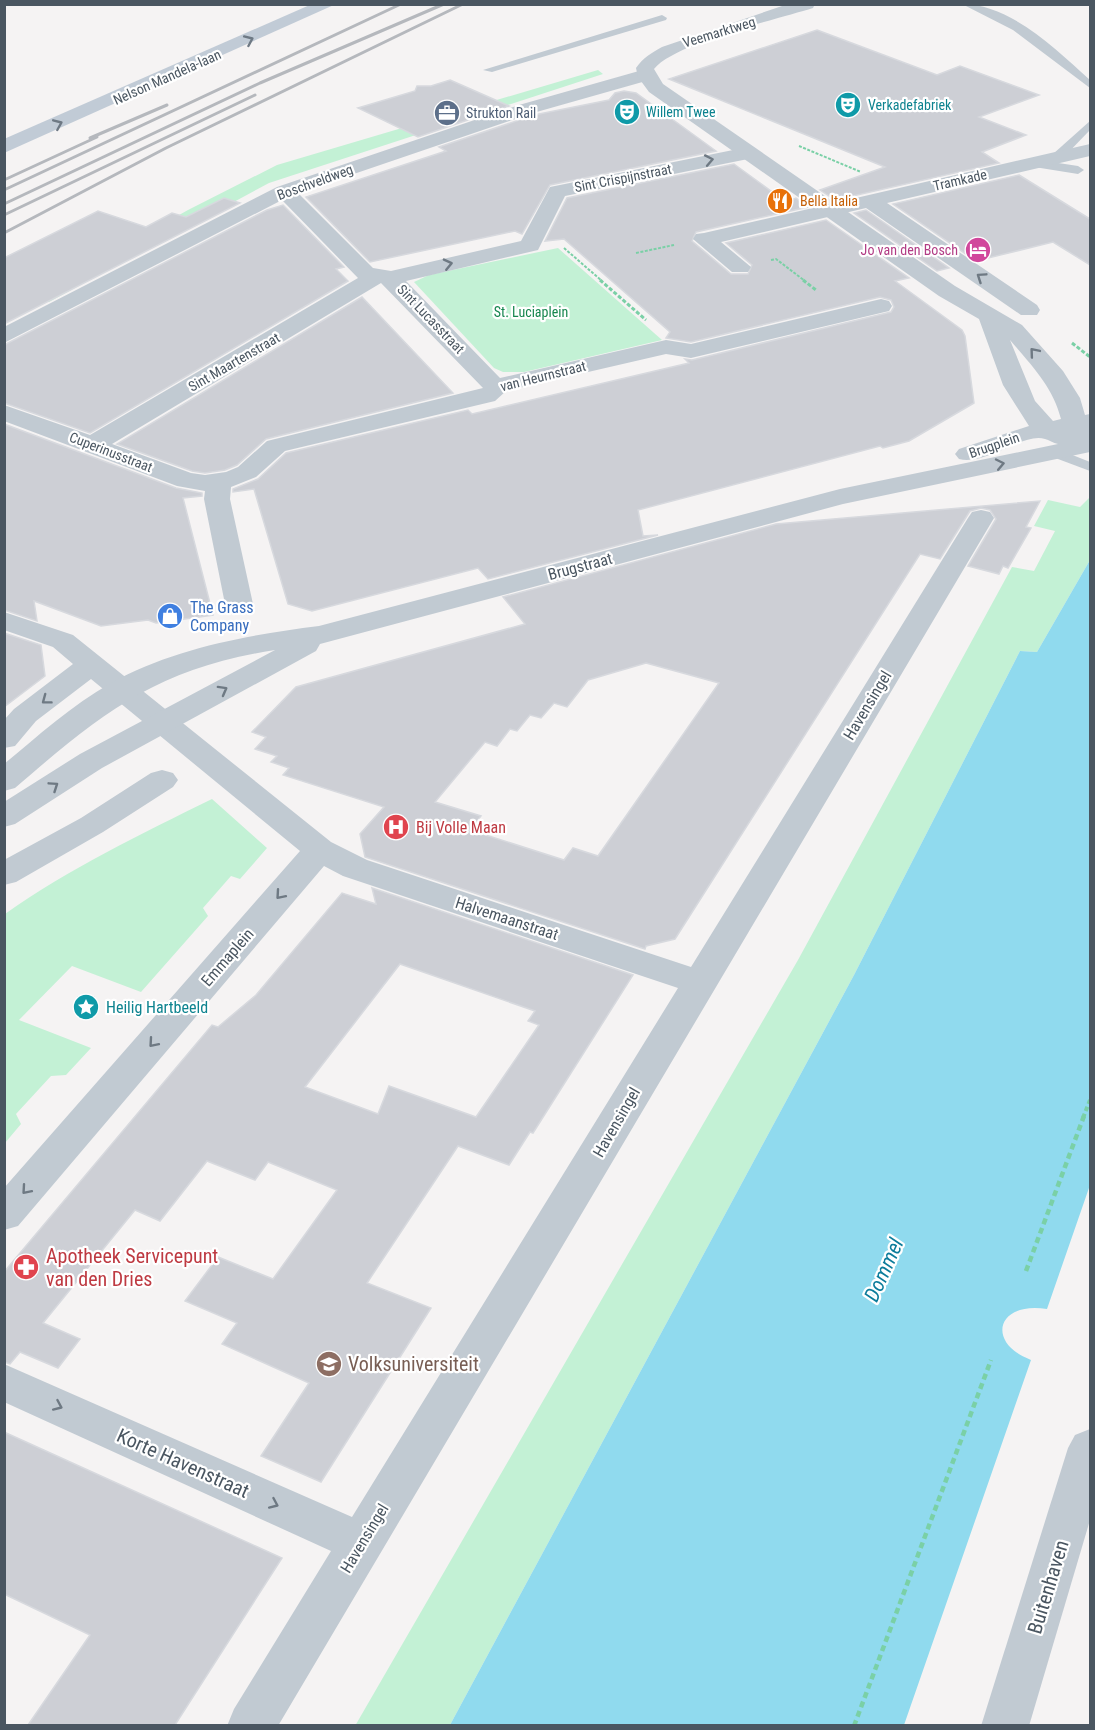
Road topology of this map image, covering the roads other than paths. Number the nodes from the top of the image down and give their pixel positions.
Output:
1 (289, 4) edge
2 (807, 4) edge
3 (966, 4) edge
4 (327, 5) edge
5 (662, 18) dead end
6 (488, 70) dead end
7 (646, 75) junction
8 (1090, 85) edge
9 (1090, 124) edge
10 (4, 130) edge
11 (4, 147) edge
12 (1090, 150) edge
13 (748, 153) junction
14 (1057, 157) junction
15 (1032, 163) junction
16 (1078, 171) dead end
17 (284, 191) junction
18 (870, 201) junction
19 (830, 211) junction
20 (740, 267) road end
21 (383, 277) junction
22 (881, 306) dead end
23 (990, 318) junction
24 (4, 336) edge
25 (495, 386) junction
26 (4, 412) edge
27 (1044, 429) junction
28 (1086, 441) edge
29 (92, 445) junction
30 (944, 463) joint
31 (219, 482) junction
32 (840, 497) junction
33 (981, 518) dead end
34 (239, 604) dead end
35 (4, 620) edge
36 (320, 635) junction
37 (92, 665) junction
38 (122, 689) junction
39 (164, 723) junction
40 (4, 739) edge
41 (4, 780) edge
42 (162, 780) dead end
43 (4, 817) edge
44 (318, 850) junction
45 (4, 874) edge
46 (698, 981) junction
47 (4, 1215) edge
48 (4, 1382) edge
49 (1090, 1448) edge
50 (361, 1543) junction
51 (251, 1725) edge
52 (1005, 1725) edge

1 - 10 main road, Nelson Mandela-laan
2 - 7 street, Veemarktweg
3 - 8 lane
11 -> 4 main road, Nelson Mandela-laan
5 - 6 lane
7 - 13 street
7 - 17 street, Boschveldweg
9 - 14 lane
12 - 14 street, Tramkade
13 - 19 street
21 -> 13 street, Sint Crispijnstraat
14 - 15 street, Tramkade
15 - 16 lane
15 - 18 street, Tramkade
17 - 21 street, Sint Lucasstraat
17 - 24 street, Boschveldweg
18 - 19 street, Tramkade
23 -> 18 street
19 - 20 street, Tramkade
19 - 23 street
21 - 25 street, Sint Lucasstraat
21 - 29 street, Sint Maartenstraat
22 - 25 street, van Heurnstraat
23 - 27 street, Brugplein
28 -> 23 street
25 - 31 street, van Heurnstraat
26 - 29 street, Cuperinusstraat
27 - 28 street, Brugplein
27 - 30 street, Brugplein
32 -> 28 street, Brugstraat
29 - 31 street, Cuperinusstraat
30 - 32 street, Brugstraat
31 - 34 street
32 - 36 street, Brugstraat
33 - 46 street, Havensingel
35 - 37 street
36 - 38 street
39 -> 36 street
37 - 38 street
37 -> 40 street
38 - 39 street
38 - 41 street
43 -> 39 street
39 - 44 street
42 - 45 street
44 - 46 street, Halvemaanstraat
44 -> 47 street, Emmaplein
46 - 50 street, Havensingel
48 -> 50 street, Korte Havenstraat
49 - 52 street, Buitenhaven
50 - 51 street, Havensingel

